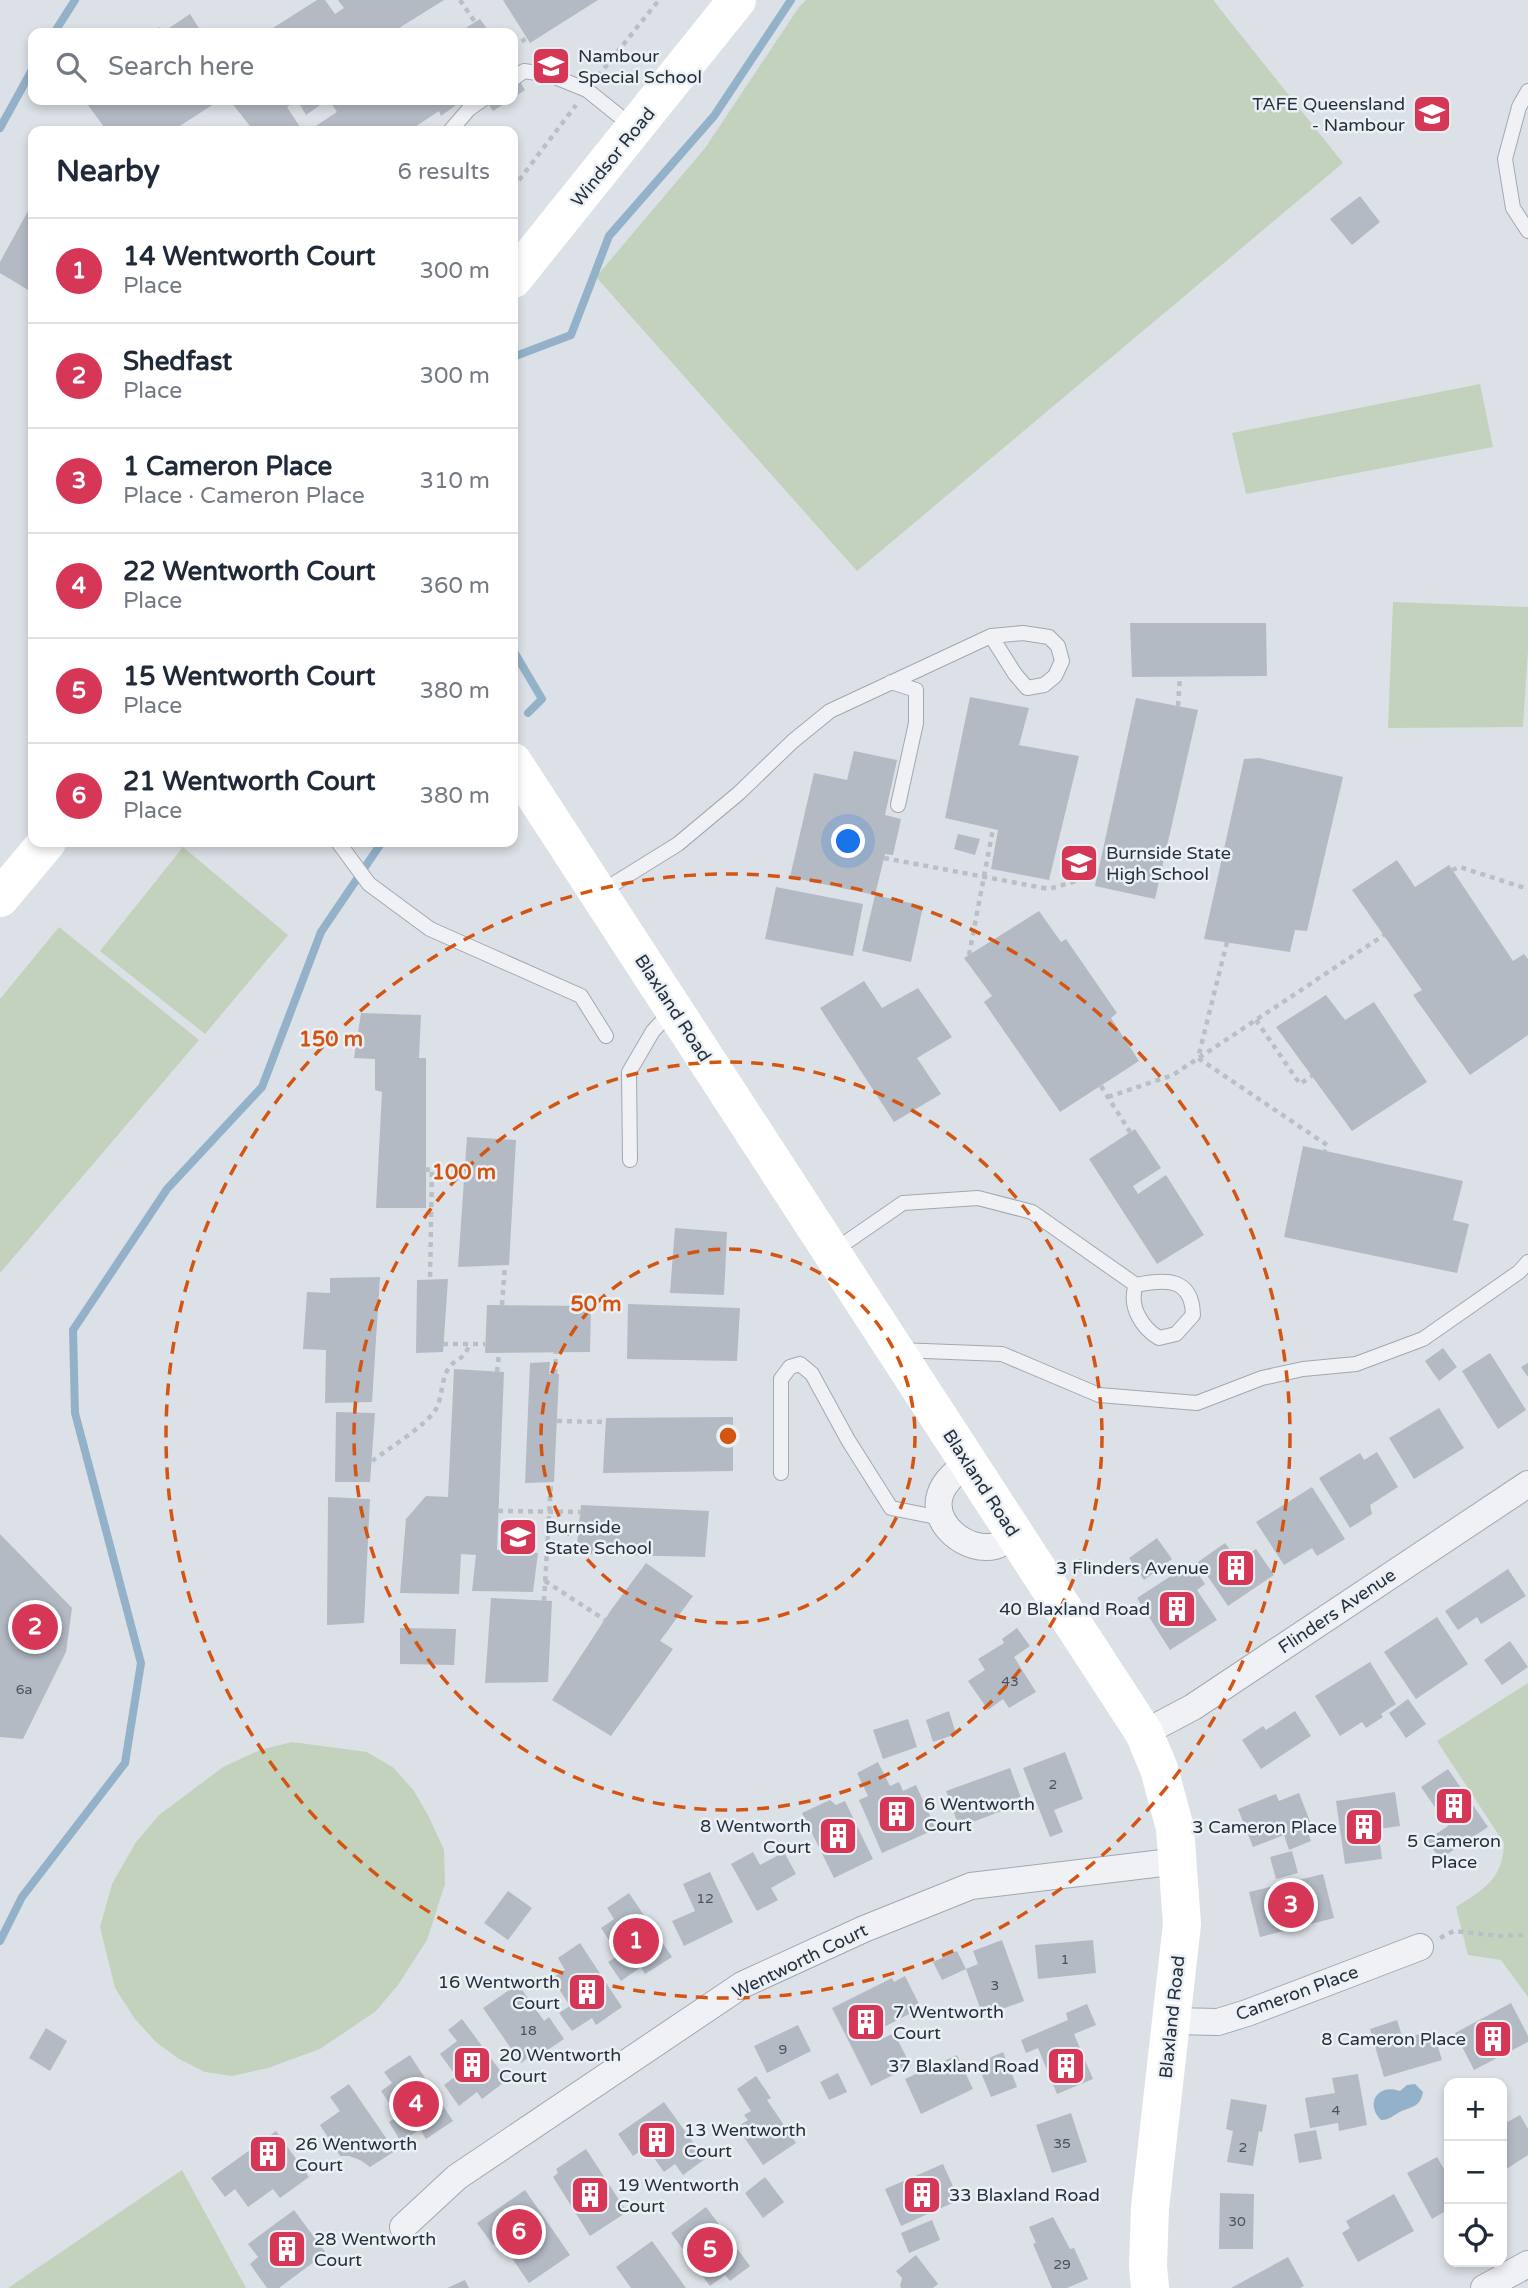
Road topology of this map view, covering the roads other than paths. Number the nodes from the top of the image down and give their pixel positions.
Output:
1 (737, 0) edge
2 (518, 75) edge
3 (1528, 91) edge
4 (474, 105) edge
5 (454, 126) edge
6 (636, 129) junction
7 (1528, 231) edge
8 (518, 273) edge
9 (991, 636) junction
10 (891, 682) junction
11 (518, 770) edge
12 (898, 805) dead end
13 (43, 847) edge
14 (342, 847) edge
15 (598, 893) junction
16 (0, 898) edge
17 (674, 1010) junction
18 (607, 1036) dead end
19 (630, 1160) dead end
20 (832, 1252) junction
21 (1528, 1262) edge
22 (1136, 1285) junction
23 (894, 1350) junction
24 (968, 1462) junction
25 (781, 1473) dead end
26 (1528, 1484) edge
27 (941, 1518) junction
28 (1014, 1535) junction
29 (1144, 1733) junction
30 (1179, 1861) junction
31 (1420, 1947) road end
32 (1171, 2021) junction
33 (403, 2227) dead end
34 (1528, 2264) edge
35 (1150, 2288) edge
36 (1484, 2288) edge

1 - 6 street, Windsor Road
2 - 6 lane
3 - 7 lane
4 - 5 lane
6 - 8 street, Windsor Road
9 - 9 lane
9 - 10 lane
10 - 12 lane
10 - 15 lane
11 - 15 street, Blaxland Road
13 - 16 street
14 - 18 lane
15 - 17 street, Blaxland Road
17 - 19 lane
17 - 20 street, Blaxland Road
20 - 22 lane
20 - 23 street, Blaxland Road
21 - 23 lane
22 - 22 lane
23 - 24 street, Blaxland Road
24 - 27 street
24 - 28 street, Blaxland Road
25 - 27 lane
26 - 29 street, Flinders Avenue
27 - 28 street
28 - 29 street, Blaxland Road
29 - 30 street, Blaxland Road
30 - 32 street, Blaxland Road
30 - 33 street, Wentworth Court
31 - 32 street, Cameron Place
32 - 35 street, Blaxland Road
34 - 36 street

